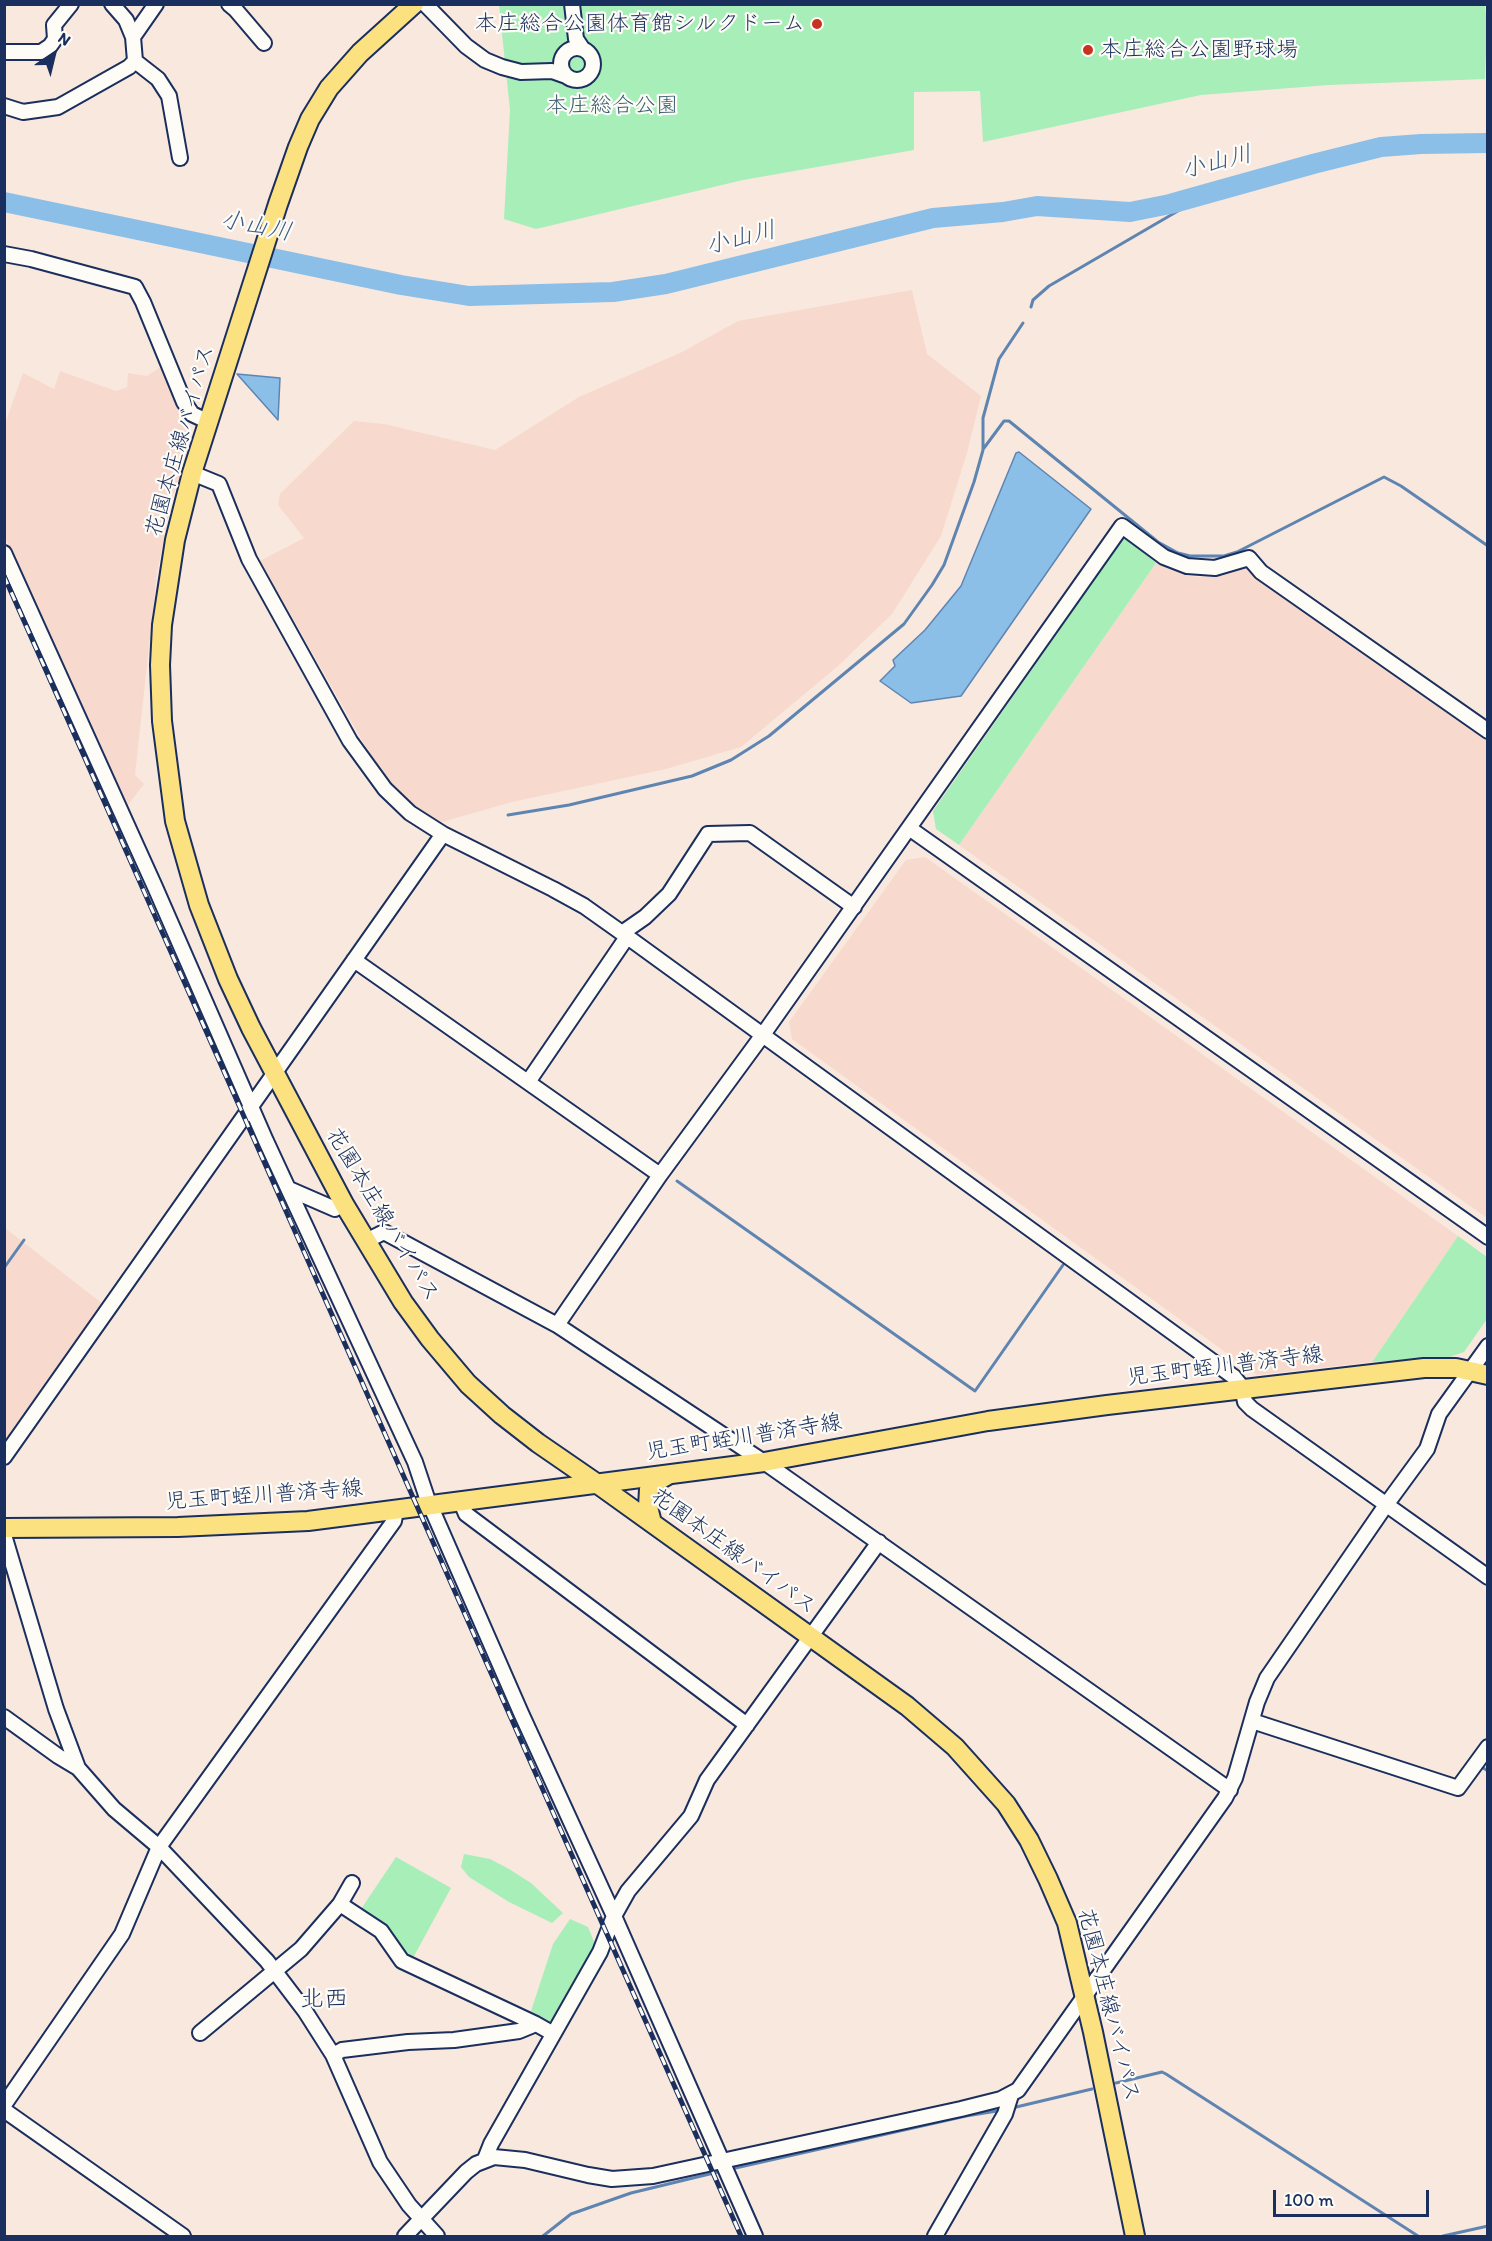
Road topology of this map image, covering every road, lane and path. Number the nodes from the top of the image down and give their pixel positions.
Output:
1 (70, 4) edge
2 (112, 4) edge
3 (156, 4) edge
4 (229, 4) edge
5 (414, 4) edge
6 (425, 4) edge
7 (572, 4) edge
8 (133, 37) junction
9 (264, 43) dead end
10 (576, 45) junction
11 (4, 52) edge
12 (135, 61) junction
13 (556, 66) junction
14 (4, 106) edge
15 (180, 158) dead end
16 (4, 254) edge
17 (209, 422) junction
18 (192, 472) junction
19 (4, 553) edge
20 (1488, 731) edge
21 (909, 828) junction
22 (443, 834) junction
23 (854, 907) junction
24 (624, 935) junction
25 (354, 960) junction
26 (762, 1036) junction
27 (275, 1074) junction
28 (528, 1082) junction
29 (250, 1107) junction
30 (660, 1175) junction
31 (289, 1189) junction
32 (344, 1204) junction
33 (1488, 1237) edge
34 (366, 1241) junction
35 (557, 1325) junction
36 (1488, 1346) edge
37 (1479, 1372) edge
38 (1243, 1389) junction
39 (548, 1450) junction
40 (4, 1457) edge
41 (764, 1462) junction
42 (668, 1475) junction
43 (599, 1485) junction
44 (546, 1490) junction
45 (461, 1502) junction
46 (430, 1504) junction
47 (1386, 1505) junction
48 (396, 1510) junction
49 (652, 1523) junction
50 (4, 1528) edge
51 (4, 1535) edge
52 (879, 1542) junction
53 (1488, 1576) edge
54 (810, 1637) junction
55 (4, 1718) edge
56 (1252, 1721) junction
57 (747, 1725) junction
58 (1488, 1747) edge
59 (78, 1768) junction
60 (1230, 1790) junction
61 (159, 1847) junction
62 (352, 1883) dead end
63 (340, 1904) junction
64 (614, 1916) junction
65 (276, 1972) junction
66 (1084, 1997) junction
67 (536, 2024) junction
68 (200, 2033) dead end
69 (552, 2034) junction
70 (333, 2055) junction
71 (1011, 2095) junction
72 (4, 2105) edge
73 (4, 2110) edge
74 (485, 2159) junction
75 (722, 2161) junction
76 (420, 2220) junction
77 (183, 2236) edge
78 (405, 2236) edge
79 (436, 2236) edge
80 (755, 2236) edge
81 (935, 2236) edge
82 (1135, 2236) edge

1 - 11 street
2 - 8 street
3 - 8 street
4 - 9 street
5 - 17 main road, 花園本庄線バイパス
6 - 13 street
7 - 10 street
8 - 12 street
10 - 13 street
10 - 13 street
12 - 14 street
12 - 15 street
16 - 17 street
17 - 18 main road, 花園本庄線バイパス
18 - 22 street
18 - 27 main road, 花園本庄線バイパス
19 - 29 street
20 - 21 street
21 - 23 street
21 - 33 street
22 - 24 street
22 - 25 street
23 - 24 street
23 - 26 street
24 - 26 street
24 - 28 street
25 - 27 street
25 - 28 street
26 - 30 street
26 - 38 street
27 - 29 street
27 - 32 main road, 花園本庄線バイパス
28 - 30 street
29 - 31 street
29 - 40 street
30 - 35 street
31 - 32 street
31 - 46 street
32 - 34 main road, 花園本庄線バイパス
34 - 35 street
34 - 39 main road, 花園本庄線バイパス
35 - 41 street
36 - 37 street
37 - 38 main road, 児玉町蛭川普済寺線
37 - 47 street
38 - 41 main road, 児玉町蛭川普済寺線
38 - 47 street
39 - 43 main road, 花園本庄線バイパス
39 - 44 main road
41 - 42 main road, 児玉町蛭川普済寺線
41 - 52 street
42 - 43 main road, 児玉町蛭川普済寺線
42 - 49 main road
43 - 44 main road, 児玉町蛭川普済寺線
43 - 49 main road, 花園本庄線バイパス
44 - 45 main road, 児玉町蛭川普済寺線
45 - 46 main road, 児玉町蛭川普済寺線
45 - 57 street
46 - 48 main road, 児玉町蛭川普済寺線
46 - 64 street
47 - 53 street
47 - 56 street
48 - 50 main road, 児玉町蛭川普済寺線
48 - 61 street
49 - 54 main road, 花園本庄線バイパス
51 - 59 street
52 - 54 street
52 - 60 street
54 - 57 street
54 - 66 main road, 花園本庄線バイパス
55 - 59 street
56 - 58 street
56 - 60 street
57 - 64 street
59 - 61 street
60 - 66 street
61 - 65 street
61 - 72 street
62 - 63 street
63 - 65 street
63 - 67 street
64 - 69 street
64 - 75 street
65 - 68 street
65 - 70 street
66 - 71 street
66 - 82 main road, 花園本庄線バイパス
67 - 69 street
67 - 70 street
69 - 74 street
70 - 76 street
71 - 75 street
71 - 81 street
73 - 77 street
74 - 75 street
74 - 76 street
75 - 80 street
76 - 78 street
76 - 79 street

